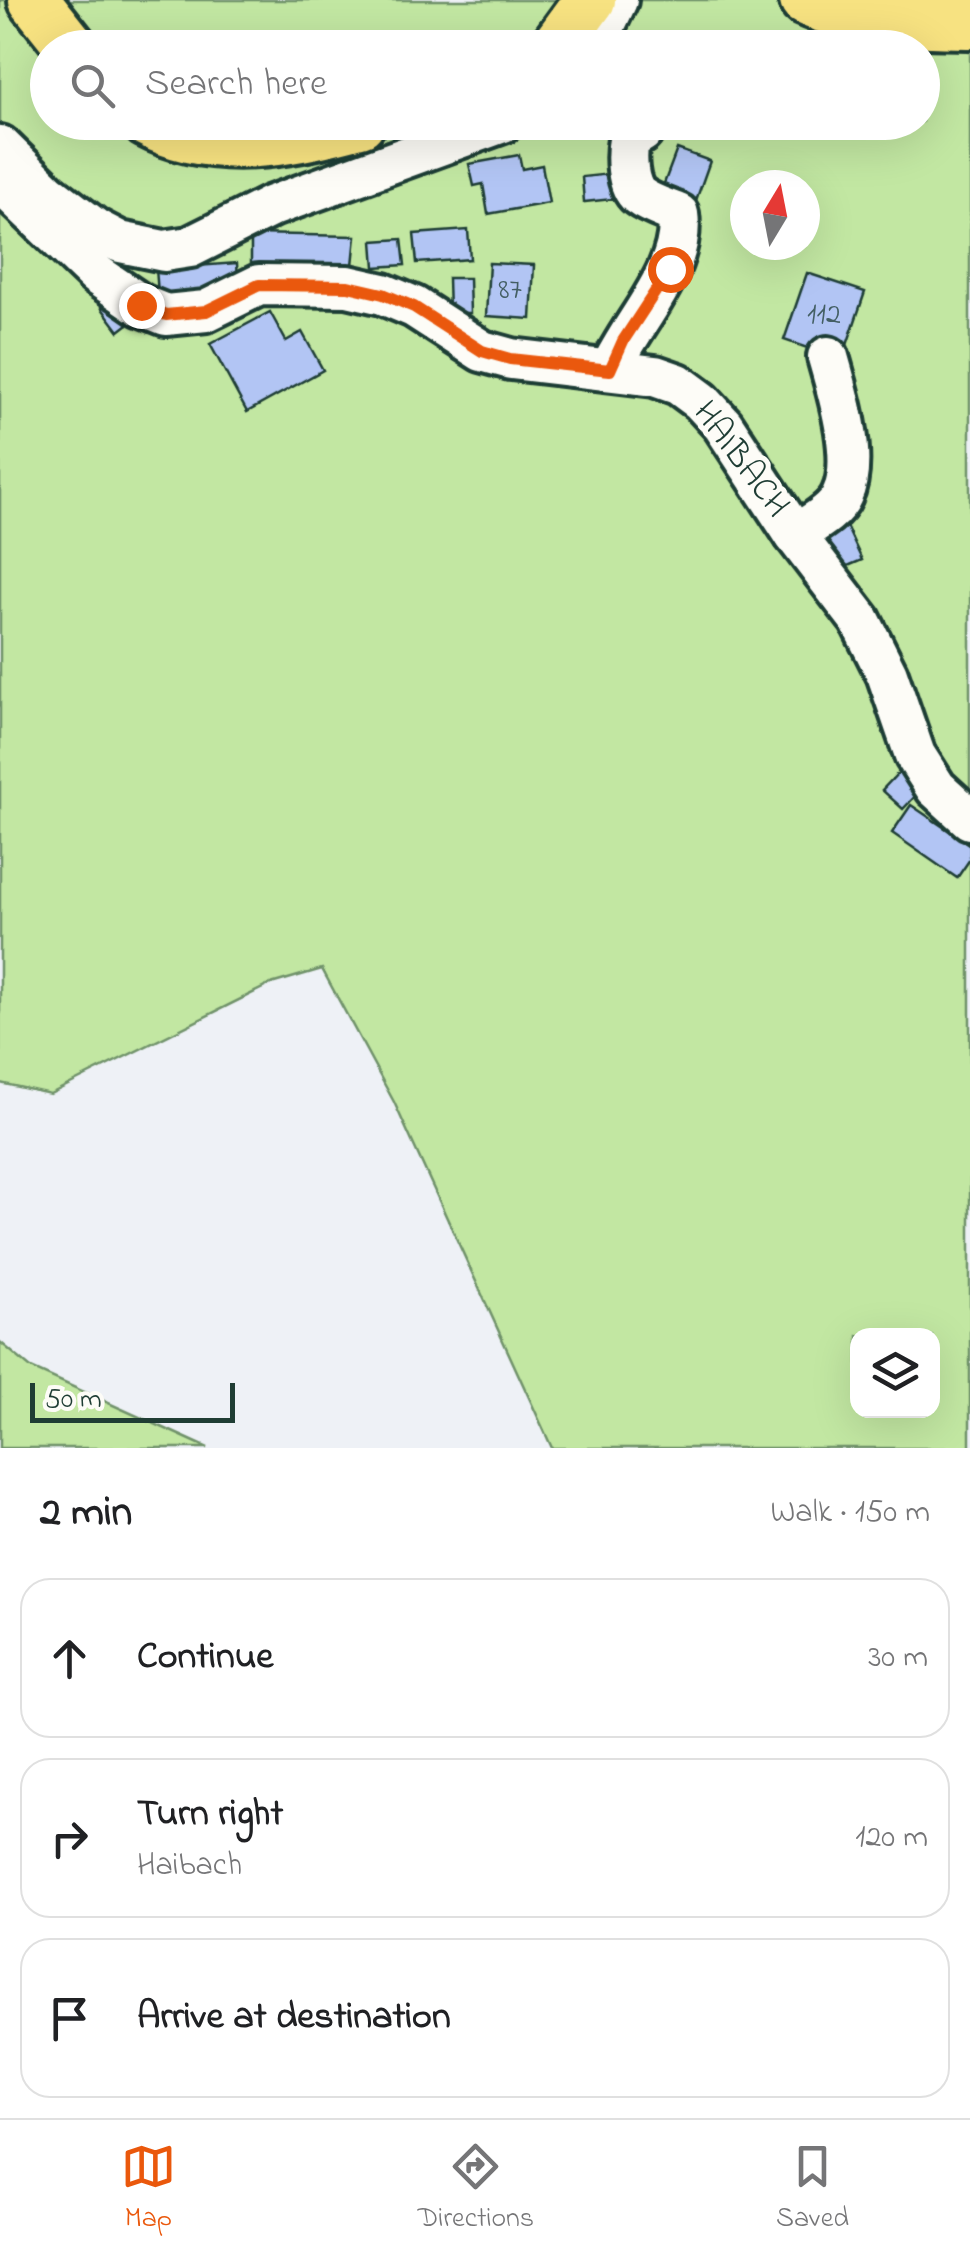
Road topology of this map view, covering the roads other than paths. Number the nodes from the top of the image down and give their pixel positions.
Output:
1 (34, 0) edge
2 (590, 0) edge
3 (616, 0) edge
4 (806, 0) edge
5 (970, 23) edge
6 (58, 30) edge
7 (569, 30) edge
8 (602, 30) edge
9 (215, 140) edge
10 (282, 140) edge
11 (454, 140) edge
12 (629, 140) edge
13 (0, 146) edge
14 (0, 182) edge
15 (828, 356) dead end
16 (610, 370) junction
17 (795, 535) junction
18 (970, 819) edge

1 - 6 main road
2 - 7 main road
3 - 8 street
4 - 5 main road
9 - 10 main road
11 - 13 street
12 - 16 street
14 - 16 street, HAIBACH
15 - 17 street
16 - 17 street, HAIBACH
17 - 18 street, HAIBACH

